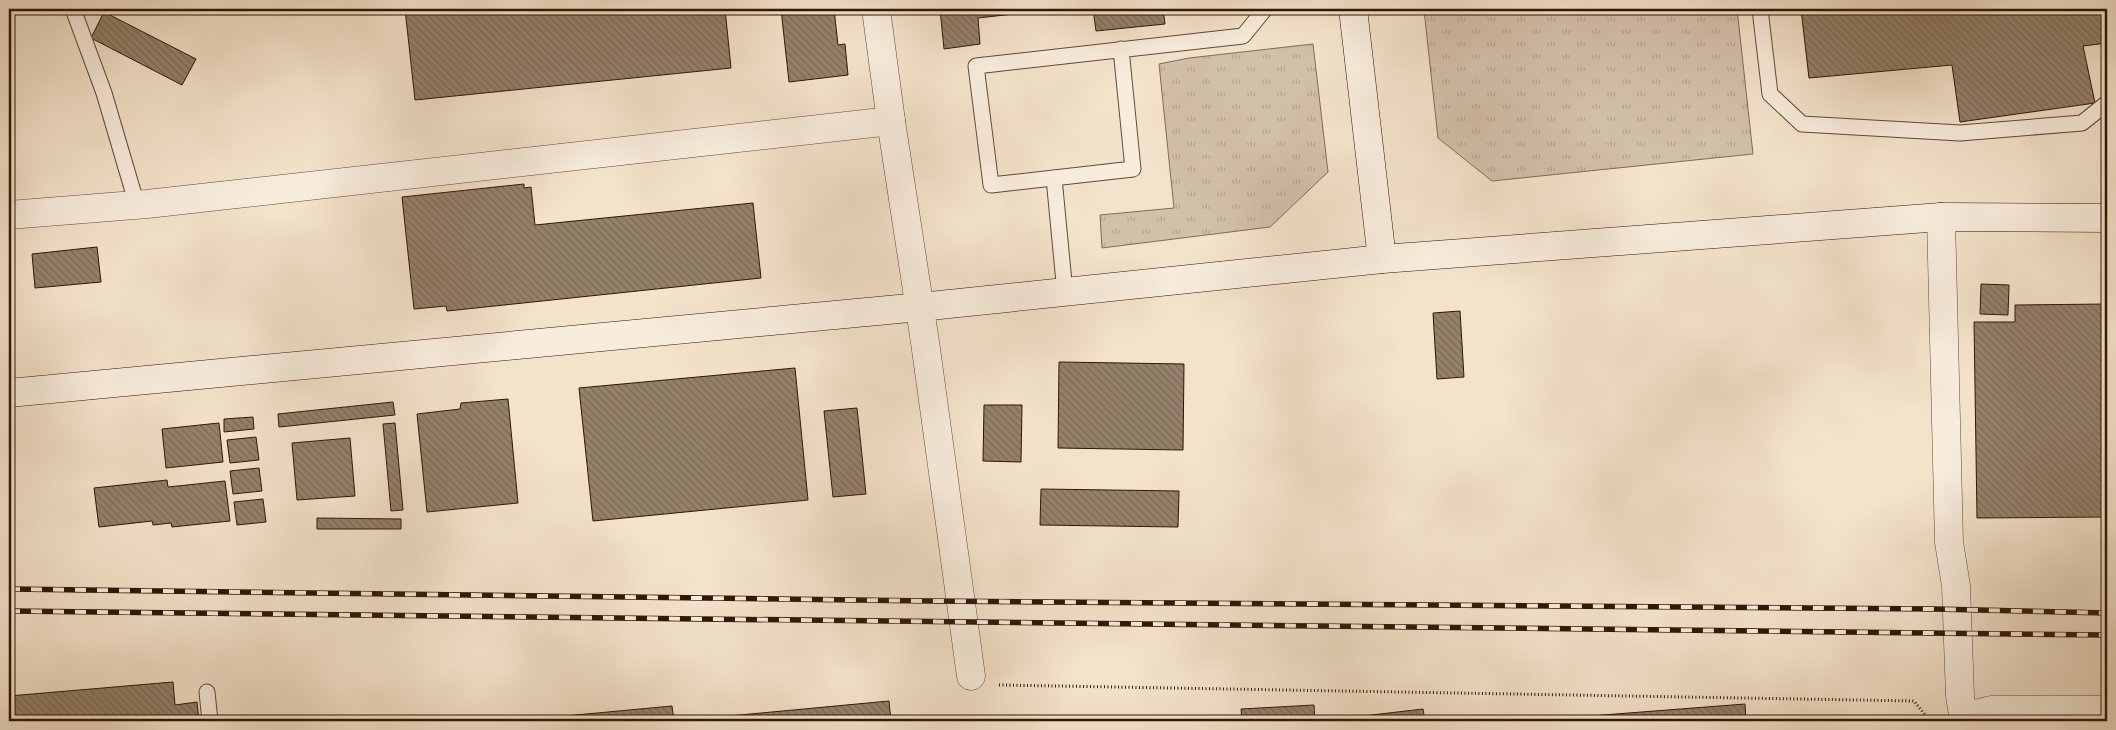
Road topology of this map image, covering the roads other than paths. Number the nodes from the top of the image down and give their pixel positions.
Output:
1 (73, 9) edge
2 (876, 9) edge
3 (1265, 9) edge
4 (1353, 9) edge
5 (1760, 9) edge
6 (1121, 49) junction
7 (2107, 103) edge
8 (891, 121) junction
9 (1054, 178) junction
10 (137, 205) junction
11 (9, 215) edge
12 (1941, 217) junction
13 (2107, 218) edge
14 (1382, 259) junction
15 (1065, 293) junction
16 (920, 307) junction
17 (9, 393) edge
18 (972, 676) road end
19 (207, 692) dead end
20 (2107, 710) edge
21 (1964, 719) edge
22 (210, 721) edge

1 - 10 lane
2 - 8 street
3 - 6 lane
4 - 14 street
5 - 7 lane
6 - 9 lane
6 - 9 lane
8 - 10 street
8 - 16 street
9 - 15 lane
10 - 11 street
12 - 13 street
12 - 14 street
12 - 21 street
14 - 15 street
15 - 16 street
16 - 17 street
16 - 18 street
19 - 22 lane
20 - 21 street

